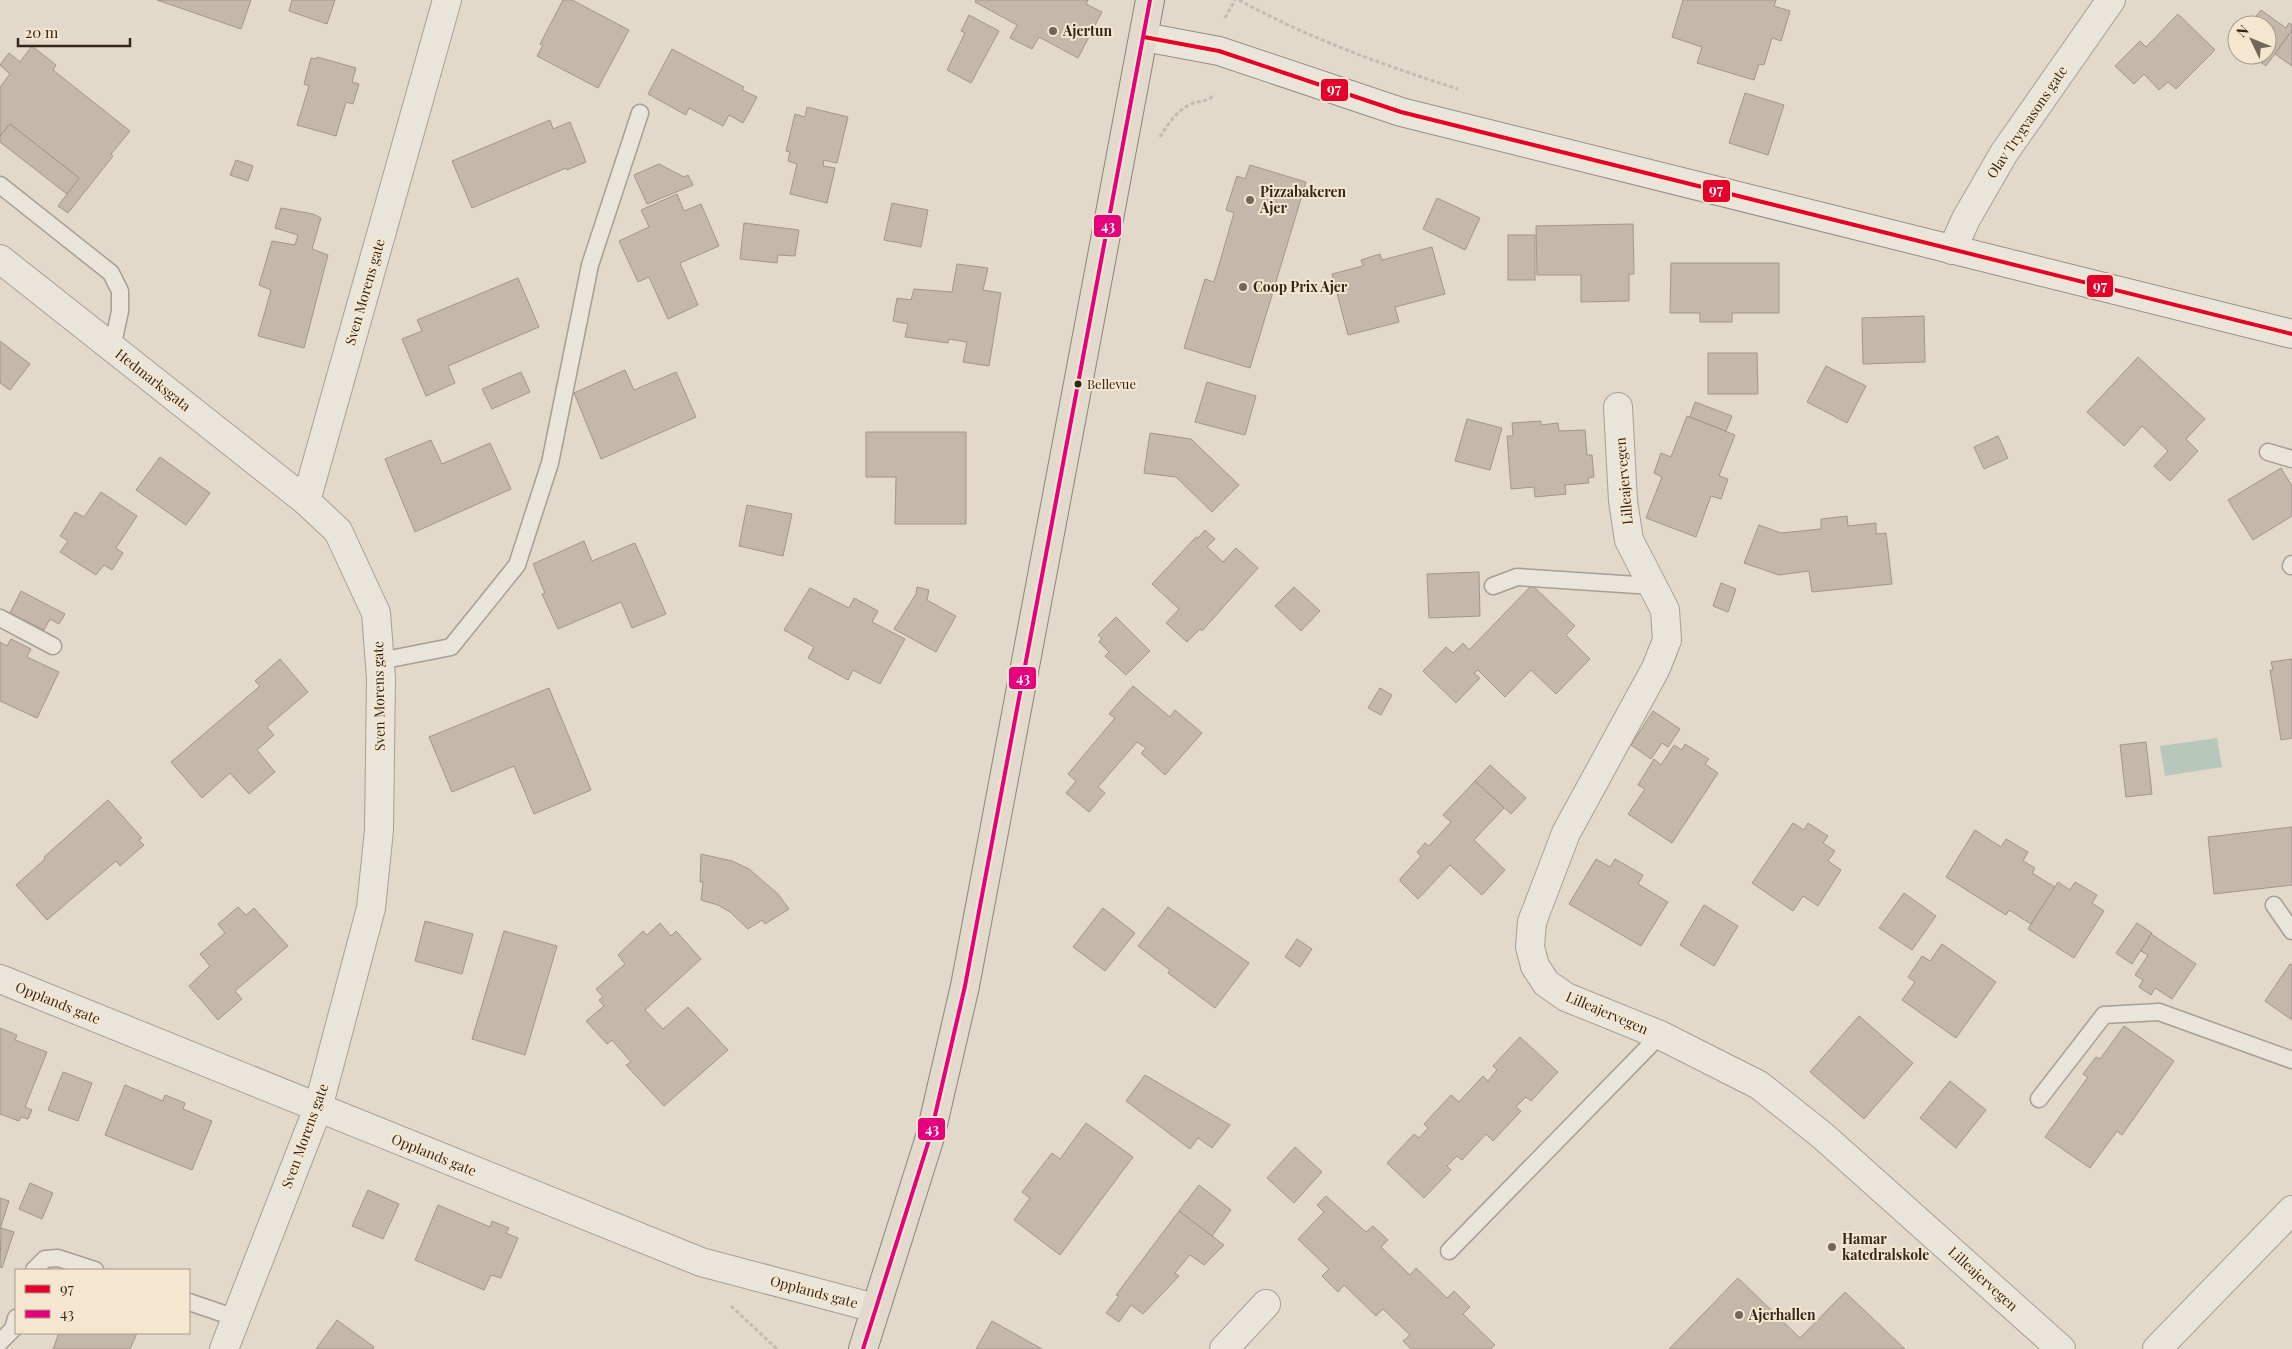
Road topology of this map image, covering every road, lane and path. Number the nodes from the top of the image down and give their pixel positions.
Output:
1 (447, 0) edge
2 (1150, 0) edge
3 (1237, 0) edge
4 (2110, 0) edge
5 (1225, 18) dead end
6 (1144, 37) junction
7 (1466, 92) dead end
8 (640, 113) dead end
9 (0, 185) edge
10 (1952, 250) junction
11 (0, 259) edge
12 (2292, 334) edge
13 (112, 348) junction
14 (1618, 407) dead end
15 (2268, 452) dead end
16 (2292, 459) edge
17 (306, 501) junction
18 (1493, 586) dead end
19 (1652, 586) junction
20 (0, 618) edge
21 (53, 646) dead end
22 (380, 661) junction
23 (2274, 905) dead end
24 (2292, 930) edge
25 (0, 979) edge
26 (1660, 1035) junction
27 (2292, 1060) edge
28 (2039, 1099) dead end
29 (318, 1108) junction
30 (2292, 1210) edge
31 (1449, 1251) dead end
32 (35, 1269) edge
33 (92, 1269) edge
34 (190, 1302) edge
35 (1266, 1304) dead end
36 (875, 1308) junction
37 (236, 1318) junction
38 (15, 1322) edge
39 (0, 1342) edge
40 (224, 1349) edge
41 (863, 1349) edge
42 (1224, 1349) edge
43 (2060, 1349) edge
44 (2157, 1349) edge

1 - 17 street, Sven Morens gate
2 - 6 main road
3 - 5 path
3 - 7 path
4 - 10 street, Olav Trygvasons gate
6 - 10 street
6 - 36 main road
8 - 22 lane
9 - 13 lane
10 - 12 street
11 - 13 street, Hedmarksgata
13 - 17 street, Hedmarksgata
14 - 19 street, Lilleajervegen
15 - 16 lane
17 - 22 street, Sven Morens gate
18 - 19 lane
19 - 26 street, Lilleajervegen
20 - 21 lane
22 - 29 street, Sven Morens gate
23 - 24 lane
25 - 29 street, Opplands gate
26 - 31 lane
26 - 43 street, Lilleajervegen
27 - 28 lane
29 - 36 street, Opplands gate
29 - 37 street, Sven Morens gate
30 - 44 street
32 - 33 lane
34 - 37 lane
35 - 42 street
36 - 41 main road
37 - 40 street, Sven Morens gate
38 - 39 lane

